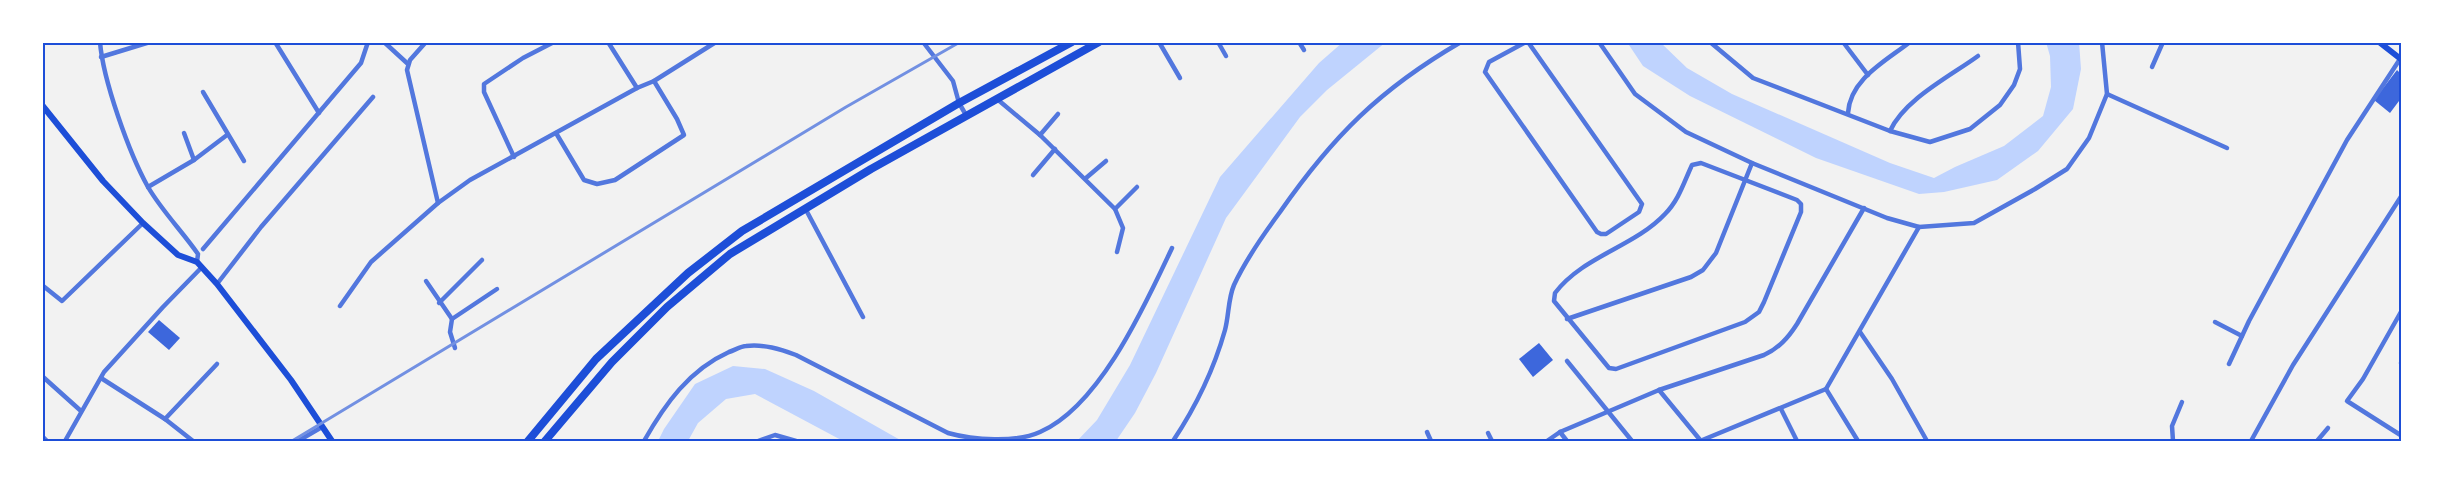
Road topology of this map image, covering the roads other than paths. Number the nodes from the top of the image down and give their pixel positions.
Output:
1 (100, 42) edge
2 (150, 42) edge
3 (275, 42) edge
4 (368, 42) edge
5 (384, 42) edge
6 (426, 42) edge
7 (554, 42) edge
8 (608, 42) edge
9 (700, 42) edge
10 (716, 42) edge
11 (923, 42) edge
12 (1072, 42) edge
13 (1099, 42) edge
14 (1159, 42) edge
15 (1218, 42) edge
16 (1299, 42) edge
17 (1461, 42) edge
18 (1527, 42) edge
19 (1599, 42) edge
20 (1710, 42) edge
21 (1843, 42) edge
22 (1910, 42) edge
23 (2018, 42) edge
24 (2102, 42) edge
25 (2163, 42) edge
26 (2379, 42) edge
27 (141, 44) edge
28 (704, 49) junction
29 (1304, 50) dead end
30 (1226, 56) dead end
31 (1978, 56) dead end
32 (101, 57) junction
33 (2401, 59) edge
34 (408, 64) junction
35 (2152, 67) dead end
36 (1868, 75) junction
37 (1180, 78) dead end
38 (654, 81) junction
39 (637, 87) junction
40 (203, 92) dead end
41 (2107, 94) junction
42 (373, 97) dead end
43 (996, 99) junction
44 (959, 103) junction
45 (42, 105) edge
46 (319, 113) junction
47 (1848, 113) junction
48 (966, 114) junction
49 (1058, 114) dead end
50 (1890, 131) junction
51 (184, 133) dead end
52 (556, 133) junction
53 (227, 135) junction
54 (1040, 135) junction
55 (2227, 148) dead end
56 (1055, 149) junction
57 (513, 157) junction
58 (194, 160) junction
59 (244, 161) dead end
60 (1106, 161) dead end
61 (1752, 163) junction
62 (1033, 175) dead end
63 (1086, 178) junction
64 (1746, 181) junction
65 (148, 187) junction
66 (1137, 187) dead end
67 (2402, 195) edge
68 (438, 203) junction
69 (805, 208) junction
70 (1864, 208) junction
71 (1115, 209) junction
72 (143, 223) junction
73 (1919, 227) junction
74 (1172, 248) dead end
75 (203, 249) dead end
76 (1117, 252) dead end
77 (482, 260) dead end
78 (200, 264) junction
79 (426, 281) dead end
80 (217, 284) junction
81 (42, 285) edge
82 (497, 289) dead end
83 (440, 303) junction
84 (340, 306) dead end
85 (2402, 310) edge
86 (863, 317) dead end
87 (452, 319) junction
88 (1567, 319) junction
89 (2215, 322) dead end
90 (1860, 332) junction
91 (2242, 336) junction
92 (455, 348) dead end
93 (1567, 361) dead end
94 (217, 364) dead end
95 (2229, 364) dead end
96 (42, 376) edge
97 (100, 378) junction
98 (1826, 388) junction
99 (1659, 390) junction
100 (2182, 402) dead end
101 (1781, 409) junction
102 (81, 411) junction
103 (1609, 412) junction
104 (165, 419) junction
105 (322, 428) junction
106 (2328, 428) dead end
107 (1427, 432) dead end
108 (1560, 432) junction
109 (1488, 433) dead end
110 (42, 436) edge
111 (2402, 436) edge
112 (47, 441) edge
113 (65, 441) edge
114 (193, 441) edge
115 (298, 441) edge
116 (332, 441) edge
117 (528, 441) edge
118 (545, 441) edge
119 (644, 441) edge
120 (758, 441) edge
121 (796, 441) edge
122 (1173, 441) edge
123 (1431, 441) edge
124 (1492, 441) edge
125 (1547, 441) edge
126 (1568, 441) edge
127 (1632, 441) edge
128 (1701, 441) edge
129 (1797, 441) edge
130 (1858, 441) edge
131 (1927, 441) edge
132 (2173, 441) edge
133 (2251, 441) edge
134 (2317, 441) edge

1 - 32 street
2 - 27 street
3 - 46 street
4 - 46 street
5 - 34 street
6 - 34 street
7 - 57 street
8 - 39 street
9 - 28 street
10 - 28 street
11 - 44 street
12 - 44 highway
13 - 43 highway
14 - 37 street
15 - 30 street
16 - 29 street
17 - 122 street
18 - 18 street
19 - 61 street
20 - 47 street
21 - 36 street
22 - 36 street
23 - 50 street
24 - 41 street
25 - 35 street
26 - 33 main road
27 - 32 street
28 - 38 street
31 - 50 street
32 - 65 street
33 - 91 street
34 - 68 street
36 - 47 street
38 - 39 street
38 - 52 street
39 - 52 street
40 - 53 street
41 - 55 street
41 - 73 street
42 - 80 street
43 - 48 highway
43 - 54 street
44 - 48 street
44 - 117 highway
45 - 72 main road
46 - 75 street
47 - 50 street
48 - 69 highway
49 - 54 street
51 - 58 street
52 - 57 street
53 - 58 street
53 - 59 street
54 - 56 street
56 - 62 street
56 - 63 street
57 - 68 street
58 - 65 street
60 - 63 street
61 - 64 street
61 - 70 street
63 - 71 street
64 - 88 street
64 - 88 street
64 - 88 street
65 - 78 street
66 - 71 street
67 - 133 street
68 - 84 street
69 - 86 street
69 - 118 highway
70 - 73 street
70 - 99 street
71 - 76 street
72 - 78 main road
72 - 81 street
73 - 90 street
74 - 119 street
77 - 83 street
78 - 80 main road
78 - 97 street
79 - 83 street
80 - 105 main road
82 - 87 street
83 - 87 street
85 - 111 street
87 - 92 street
89 - 91 street
90 - 98 street
90 - 131 street
91 - 95 street
93 - 103 street
94 - 104 street
96 - 102 street
97 - 102 street
97 - 104 street
98 - 101 street
98 - 130 street
99 - 103 street
99 - 128 street
100 - 132 street
101 - 128 street
101 - 129 street
102 - 113 street
103 - 108 street
103 - 127 street
104 - 114 street
105 - 115 street
105 - 116 main road
106 - 134 street
107 - 123 street
108 - 125 street
108 - 126 street
109 - 124 street
110 - 112 street
120 - 121 street

